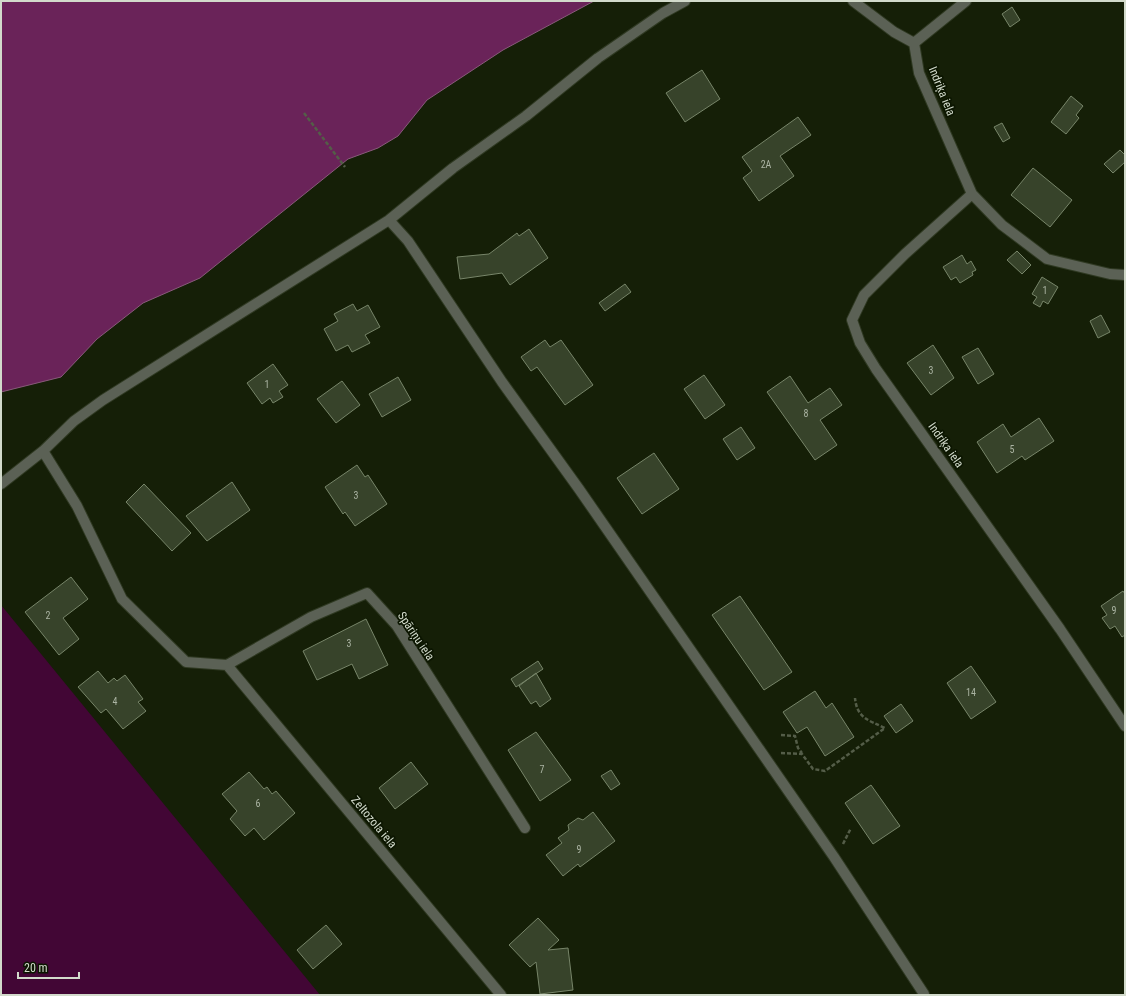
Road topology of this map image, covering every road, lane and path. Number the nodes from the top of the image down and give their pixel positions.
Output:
1 (685, 1) edge
2 (853, 1) edge
3 (966, 1) edge
4 (914, 43) junction
5 (304, 113) dead end
6 (345, 167) dead end
7 (972, 194) junction
8 (390, 220) junction
9 (1125, 275) edge
10 (43, 451) junction
11 (1, 484) edge
12 (227, 665) junction
13 (855, 698) dead end
14 (1125, 726) edge
15 (781, 735) dead end
16 (777, 753) dead end
17 (802, 754) junction
18 (525, 828) dead end
19 (851, 828) dead end
20 (845, 849) dead end
21 (924, 994) dead end
22 (501, 995) edge

1 - 8 street
2 - 4 street
3 - 4 street
4 - 7 street, Indriķa iela
5 - 6 path
7 - 9 street, Indriķa iela
7 - 14 street, Indriķa iela
8 - 10 street
8 - 21 street
10 - 11 street
10 - 12 street
12 - 18 street, Spāriņu iela
12 - 22 street, Zeltozola iela
13 - 17 path
15 - 17 path
16 - 17 path
19 - 20 path

